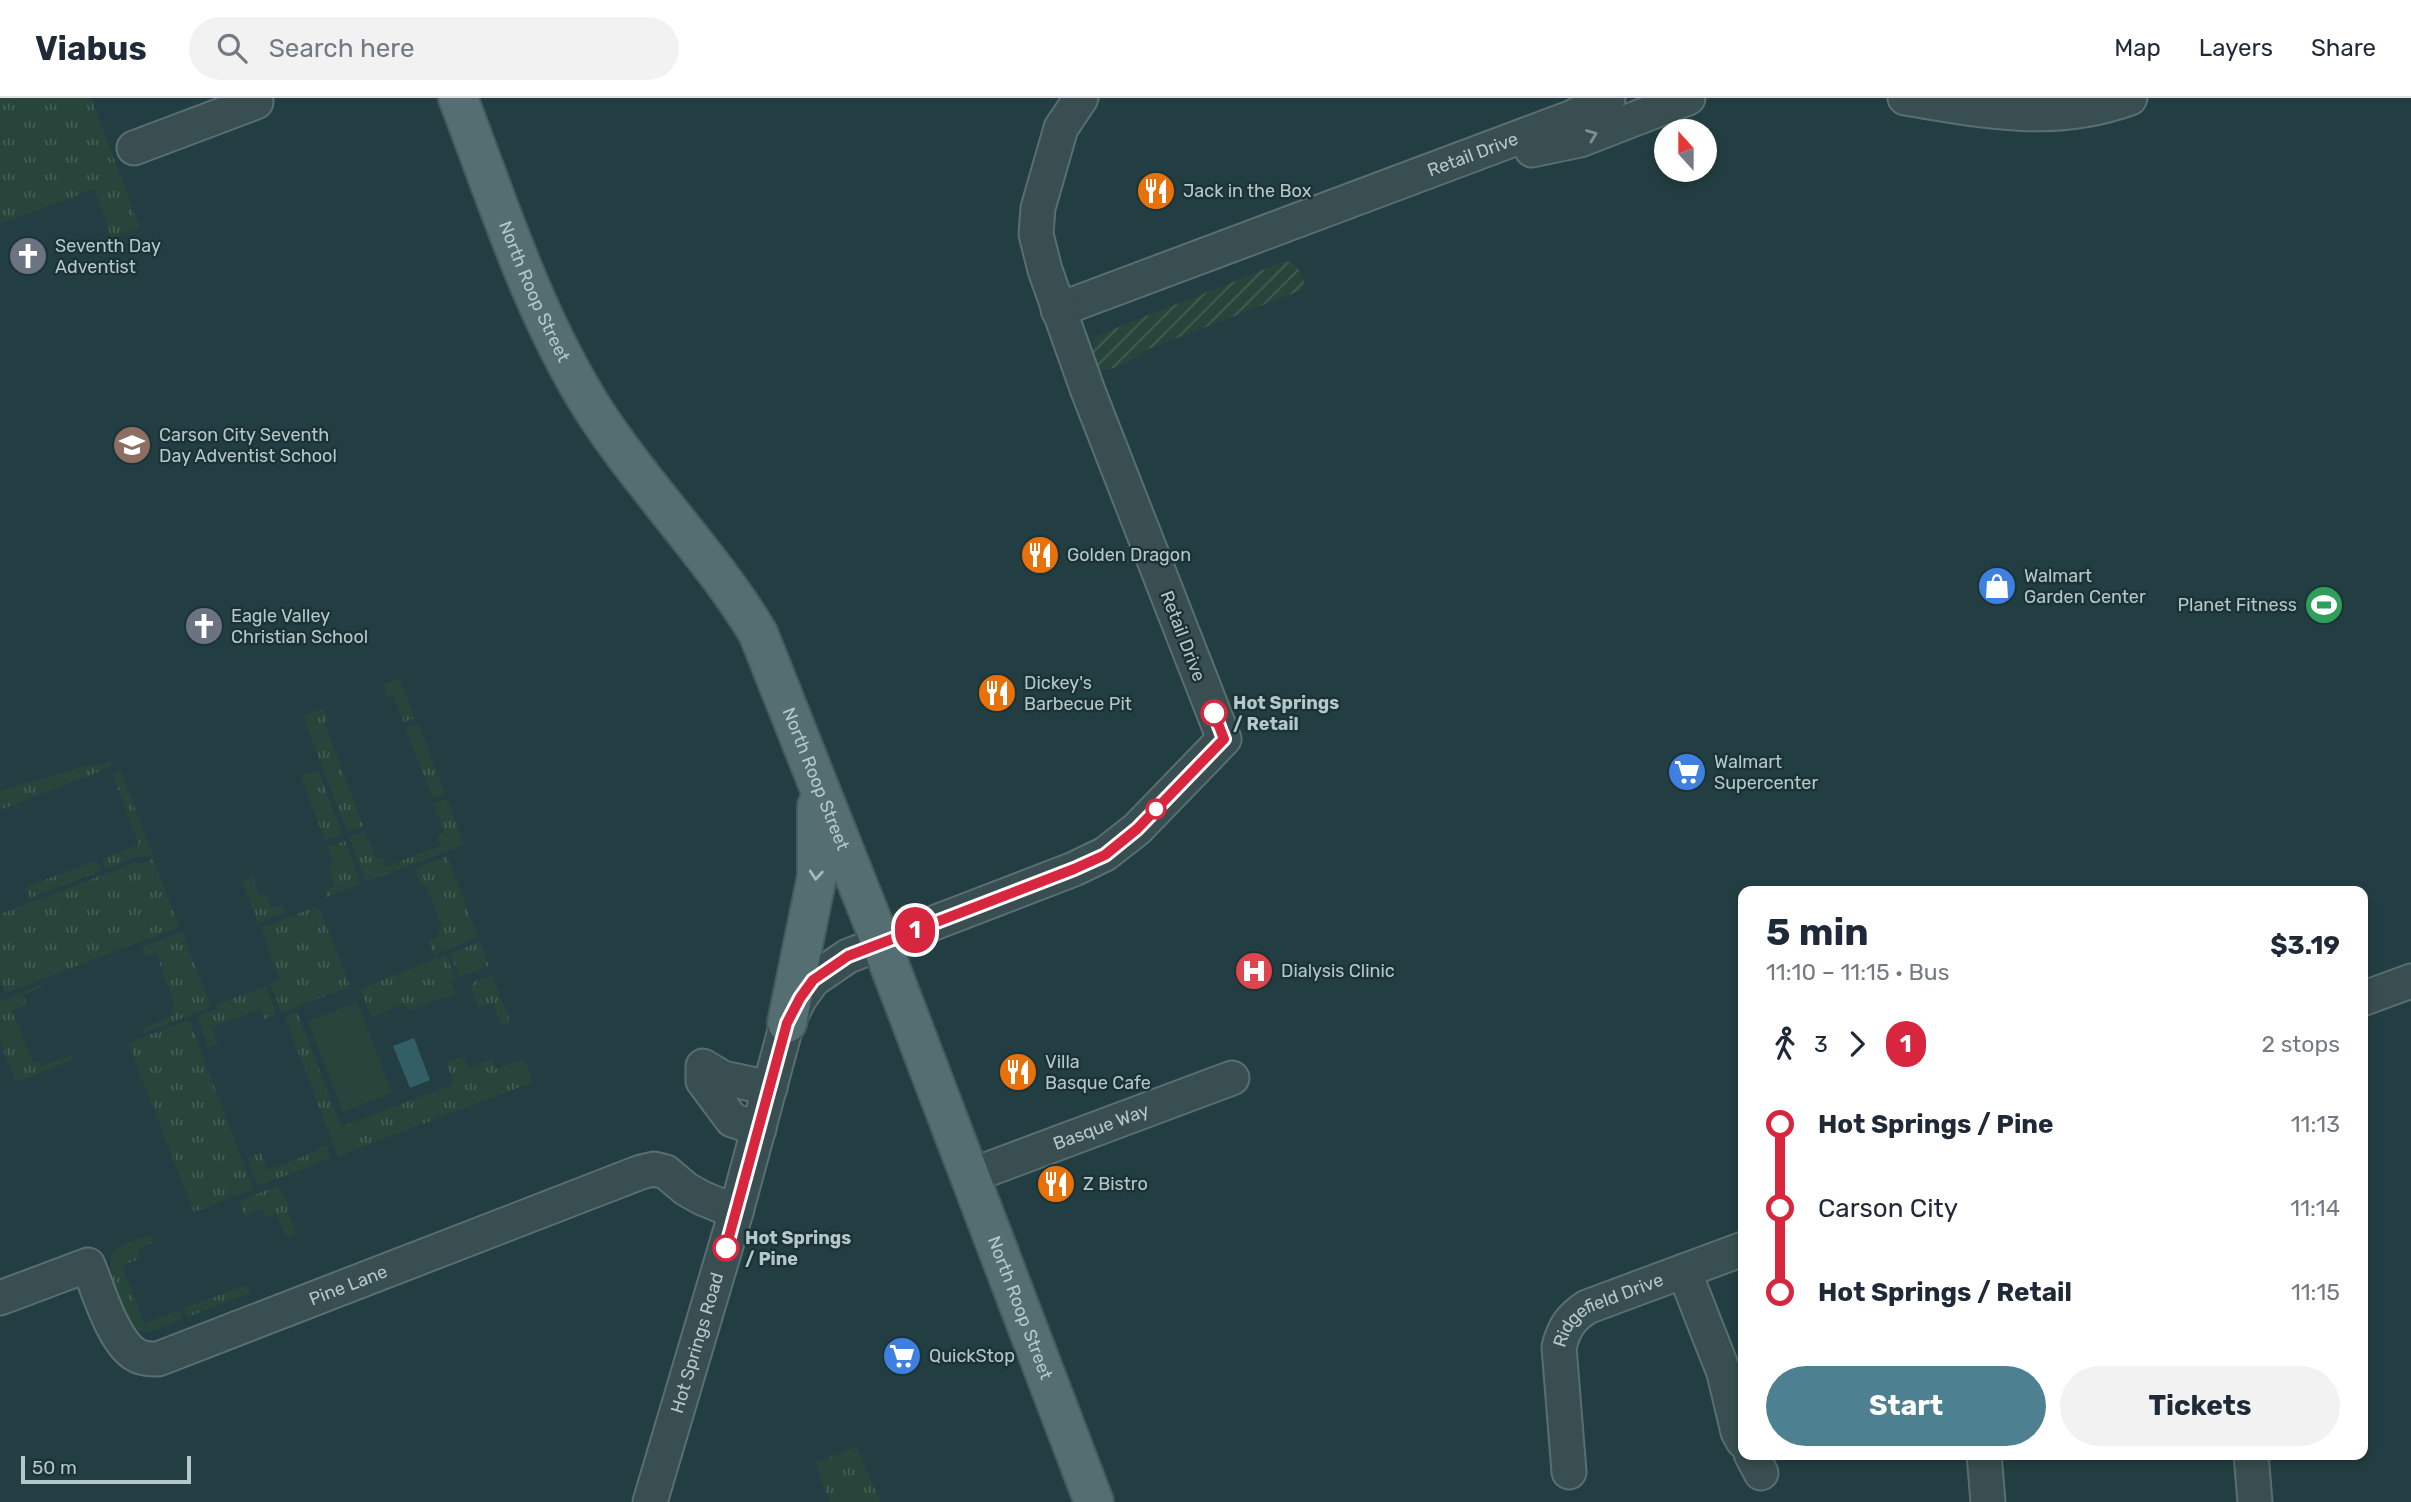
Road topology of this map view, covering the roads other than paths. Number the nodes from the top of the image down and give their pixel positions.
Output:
1 (255, 98) edge
2 (1081, 98) edge
3 (1608, 98) edge
4 (1688, 98) edge
5 (1905, 98) edge
6 (2130, 98) edge
7 (459, 101) edge
8 (1060, 113) edge
9 (134, 148) dead end
10 (1477, 153) junction
11 (1058, 310) junction
12 (817, 783) junction
13 (881, 943) junction
14 (2411, 981) edge
15 (2368, 997) edge
16 (787, 1023) junction
17 (1232, 1078) dead end
18 (770, 1088) junction
19 (759, 1129) junction
20 (970, 1176) junction
21 (736, 1212) junction
22 (1738, 1251) edge
23 (1684, 1271) junction
24 (0, 1298) edge
25 (1738, 1432) edge
26 (1985, 1460) edge
27 (2251, 1460) edge
28 (1569, 1472) dead end
29 (650, 1502) edge
30 (1094, 1502) edge
31 (1989, 1502) edge
32 (2255, 1502) edge

1 - 9 street
2 - 8 street, Retail Drive
3 - 10 street, Retail Drive
10 -> 4 street
5 - 6 street
7 - 12 main road, North Roop Street
8 - 11 street, Retail Drive
10 - 11 street, Retail Drive
11 - 13 street, Retail Drive
12 - 13 main road, North Roop Street
12 -> 16 main road
13 - 16 street, Hot Springs Road
13 - 20 main road, North Roop Street
14 - 15 street
16 - 18 street, Hot Springs Road
17 - 20 street, Basque Way
18 - 19 street, Hot Springs Road
18 - 19 street
19 - 21 street, Hot Springs Road
20 - 30 main road, North Roop Street
21 - 24 street, Pine Lane
21 - 29 street, Hot Springs Road
22 - 23 street, Ridgefield Drive
23 - 25 street
23 - 28 street, Ridgefield Drive
26 - 31 street
27 - 32 street

